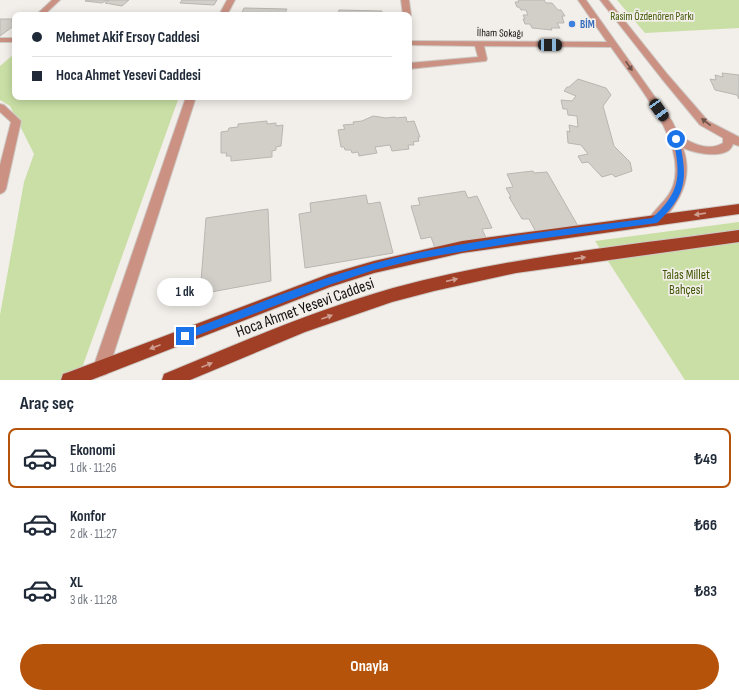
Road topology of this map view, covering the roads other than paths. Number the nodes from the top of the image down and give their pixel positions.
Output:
1 (56, 0) edge
2 (231, 0) edge
3 (405, 0) edge
4 (582, 0) edge
5 (604, 0) edge
6 (43, 12) edge
7 (225, 12) edge
8 (407, 12) edge
9 (12, 39) edge
10 (0, 40) edge
11 (412, 42) edge
12 (479, 44) junction
13 (614, 46) junction
14 (412, 66) edge
15 (190, 100) edge
16 (0, 107) edge
17 (728, 136) junction
18 (676, 139) junction
19 (739, 142) edge
20 (0, 189) edge
21 (739, 209) edge
22 (654, 221) junction
23 (739, 236) edge
24 (101, 368) junction
25 (69, 380) edge
26 (170, 380) edge

1 - 6 street
2 - 7 street
3 - 8 street
4 - 13 street
17 -> 5 street
9 - 10 street
11 - 12 street, İlham Sokağı
12 - 13 street, İlham Sokağı
12 - 14 street
13 -> 18 street
15 - 24 street
16 - 20 street
17 - 18 street
17 - 19 street
18 - 22 street
21 -> 22 main road, Hoca Ahmet Yesevi Caddesi
22 -> 24 main road, Hoca Ahmet Yesevi Caddesi
26 -> 23 main road, Hoca Ahmet Yesevi Caddesi
24 - 25 main road, Hoca Ahmet Yesevi Caddesi

